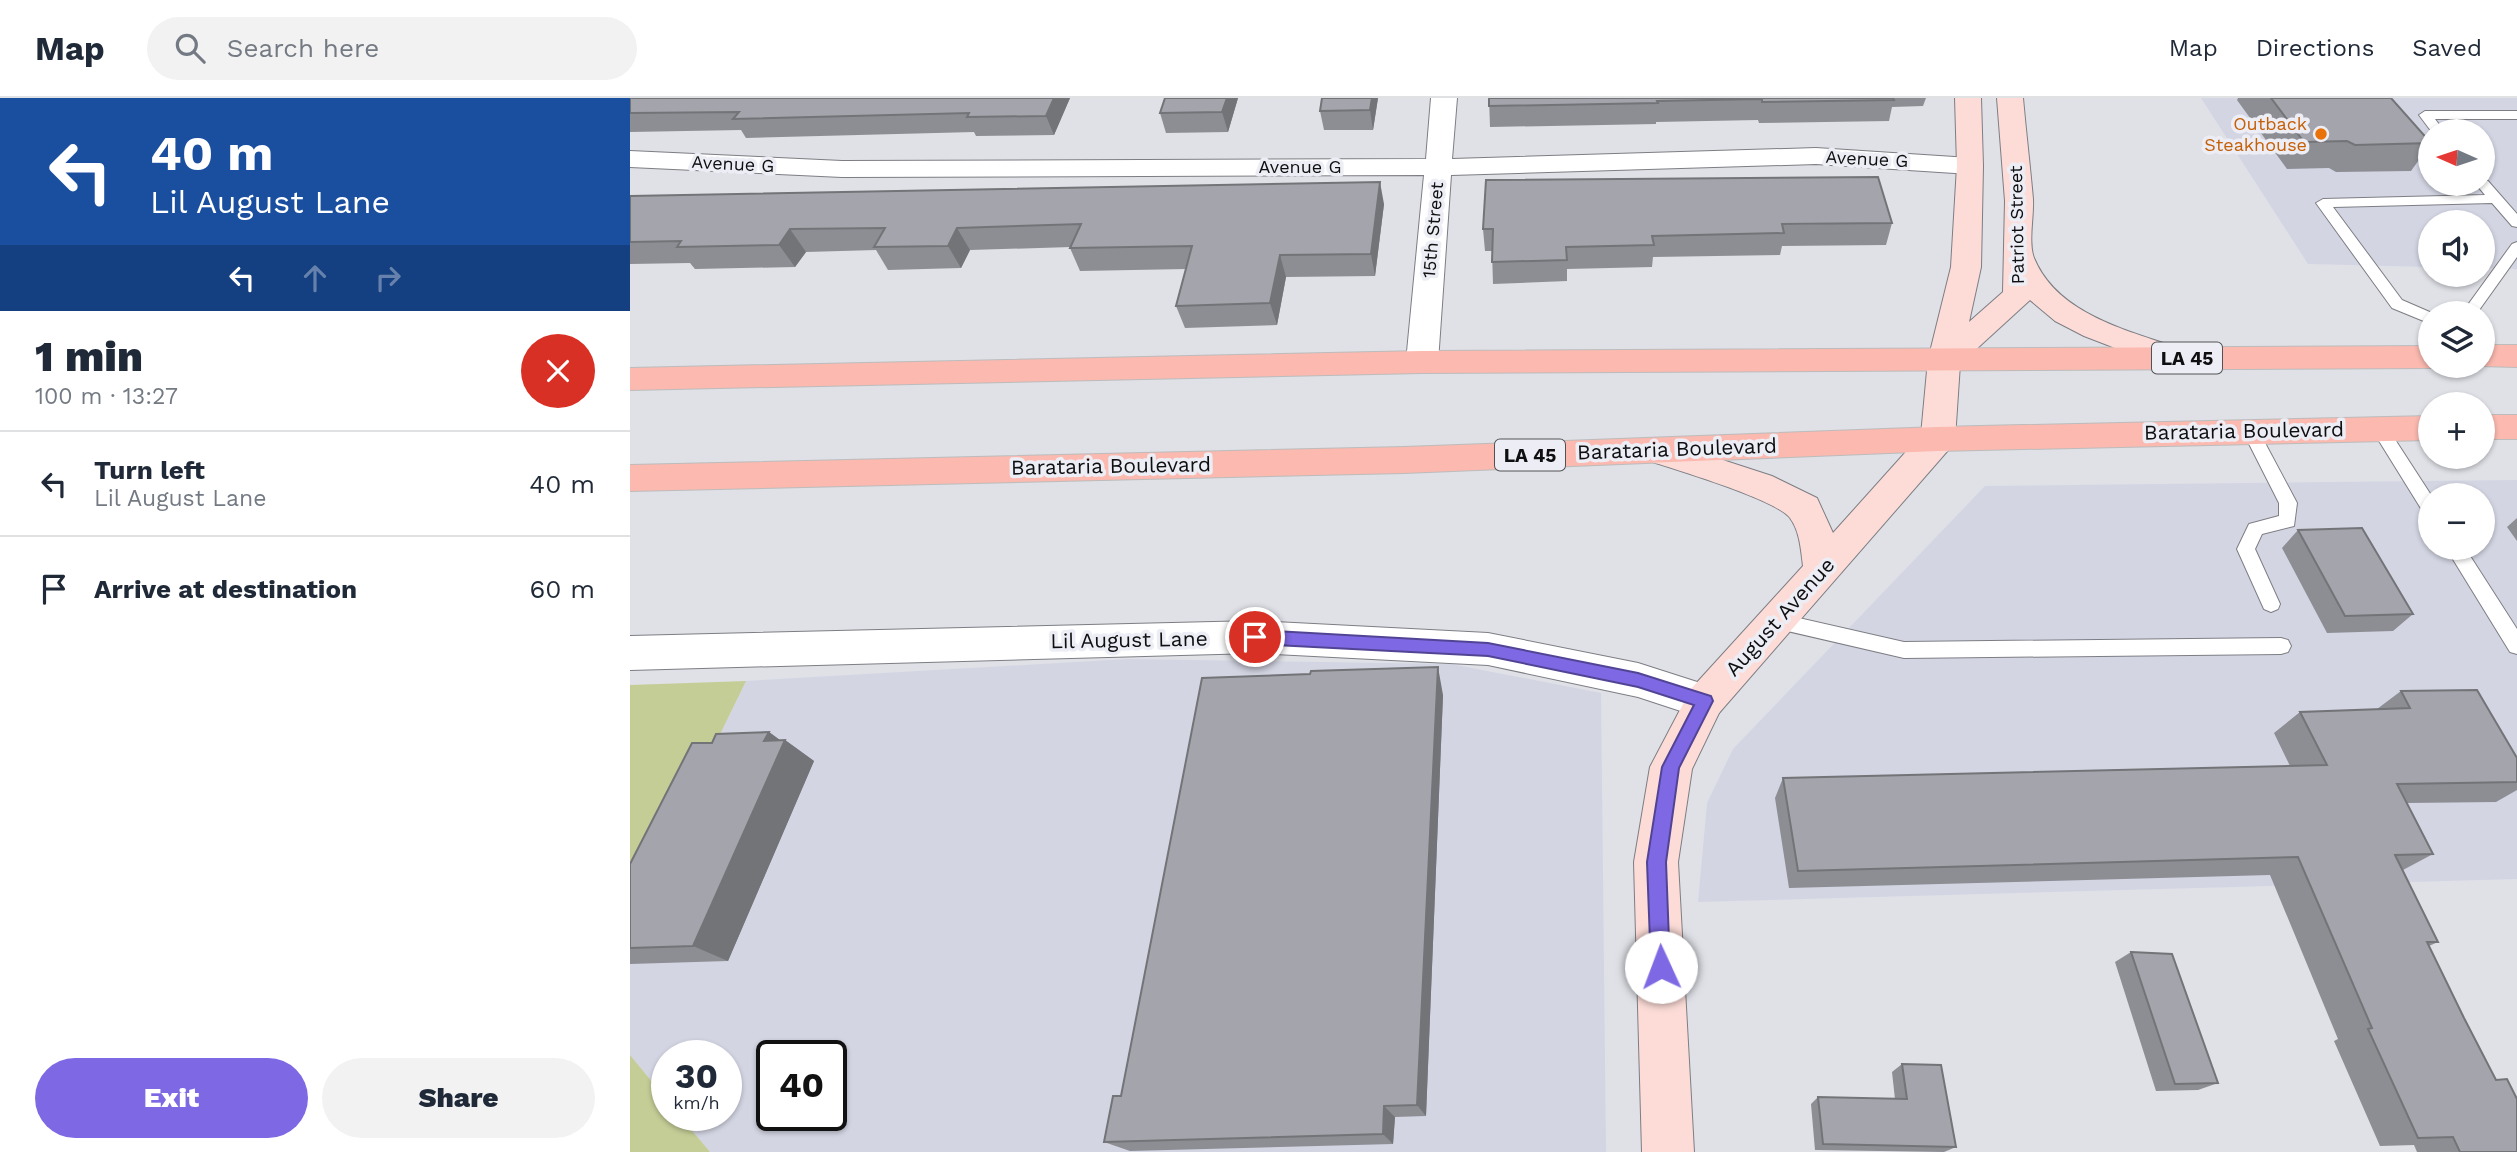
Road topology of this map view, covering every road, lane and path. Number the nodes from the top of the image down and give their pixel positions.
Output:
1 (1444, 98) edge
2 (1968, 98) edge
3 (2010, 98) edge
4 (2517, 115) edge
5 (2428, 119) edge
6 (630, 159) edge
7 (1970, 166) junction
8 (1438, 167) junction
9 (2494, 196) edge
10 (2497, 199) junction
11 (2517, 223) edge
12 (2517, 247) edge
13 (2019, 256) junction
14 (2478, 301) edge
15 (2418, 313) edge
16 (2495, 356) edge
17 (2517, 356) edge
18 (2418, 357) edge
19 (2173, 358) junction
20 (1944, 360) junction
21 (1422, 362) junction
22 (630, 379) edge
23 (2495, 427) edge
24 (2517, 427) edge
25 (2418, 428) edge
26 (2379, 429) junction
27 (2250, 430) junction
28 (1938, 439) junction
29 (1655, 450) junction
30 (630, 478) edge
31 (2418, 490) edge
32 (2463, 560) edge
33 (1822, 570) junction
34 (2271, 604) dead end
35 (1777, 621) junction
36 (2281, 646) dead end
37 (2517, 646) edge
38 (630, 653) edge
39 (1705, 701) junction
40 (1668, 1152) edge

1 - 8 street, 15th Street
2 - 7 main road
3 - 13 main road, Patriot Street
4 - 5 lane
6 - 8 street, Avenue G
7 - 8 street, Avenue G
7 - 20 main road
8 - 21 street, 15th Street
9 - 10 lane
10 - 11 lane
10 - 15 lane
12 - 14 lane
13 - 19 main road
13 - 20 main road, Patriot Street
16 - 17 main road
18 - 19 main road, LA 45
19 - 20 main road, LA 45
20 - 21 main road, LA 45
20 - 28 main road
21 - 22 main road, LA 45
23 - 24 main road
25 - 26 main road, Barataria Boulevard / LA 45
26 - 27 main road, Barataria Boulevard / LA 45
26 - 31 lane
27 - 28 main road, Barataria Boulevard / LA 45
27 - 34 lane
28 - 29 main road, Barataria Boulevard / LA 45
28 - 33 main road, August Avenue
29 - 30 main road, Barataria Boulevard / LA 45
29 - 33 main road
32 - 37 lane
33 - 35 main road, August Avenue
35 - 36 lane
35 - 39 main road, August Avenue
38 - 39 street, Lil August Lane
39 - 40 main road, August Avenue

